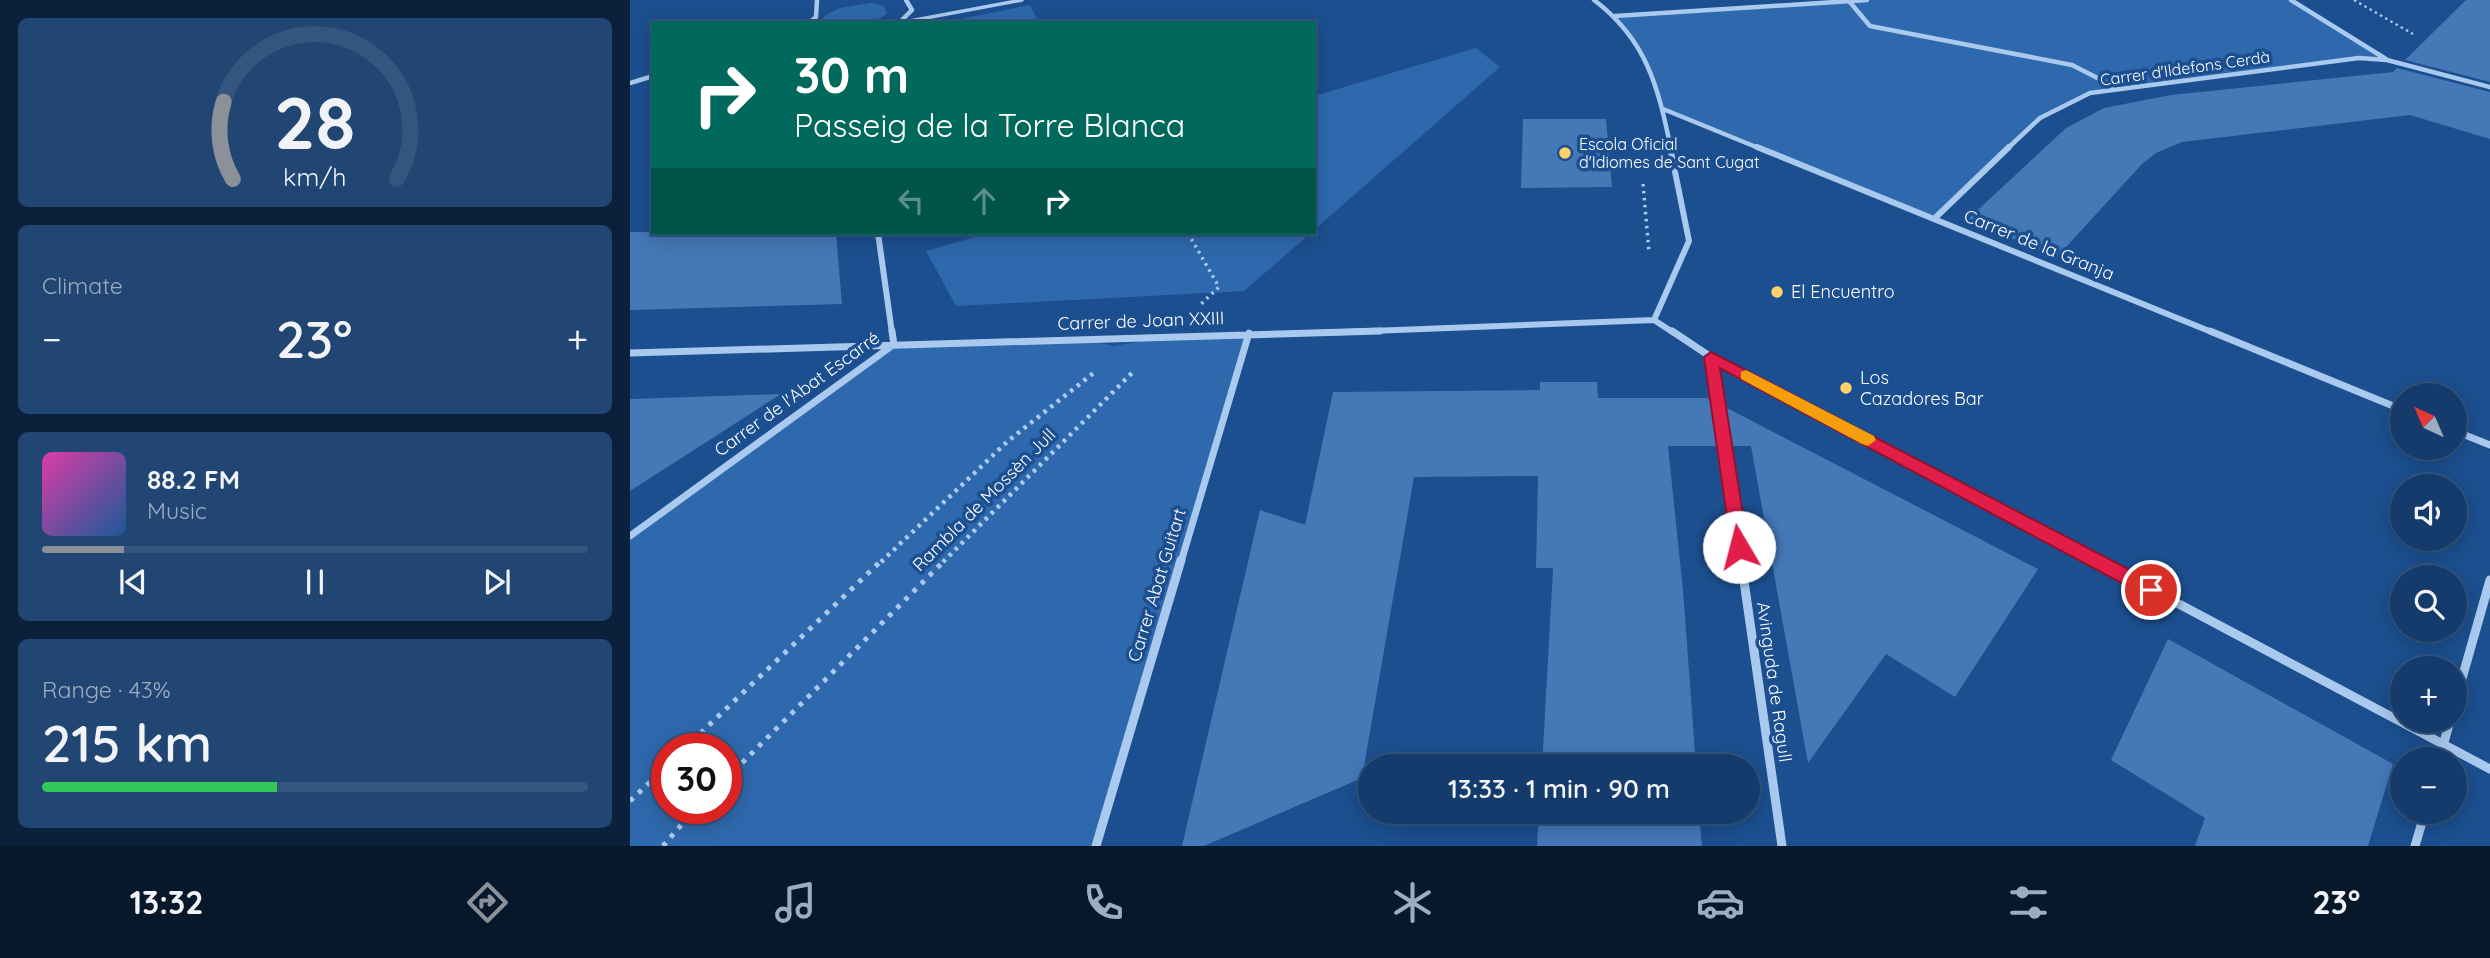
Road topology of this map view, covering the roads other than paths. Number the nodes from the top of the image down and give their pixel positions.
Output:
1 (817, 0) edge
2 (906, 0) edge
3 (1022, 0) edge
4 (1594, 0) edge
5 (1867, 0) edge
6 (2291, 0) edge
7 (1849, 1) edge
8 (1615, 16) junction
9 (812, 21) edge
10 (901, 21) edge
11 (910, 21) edge
12 (2387, 60) junction
13 (651, 77) edge
14 (630, 83) edge
15 (2490, 86) edge
16 (2117, 88) junction
17 (1663, 109) junction
18 (1934, 219) junction
19 (878, 235) edge
20 (1654, 320) junction
21 (1249, 333) junction
22 (894, 345) junction
23 (630, 353) edge
24 (1711, 357) junction
25 (2390, 405) edge
26 (2468, 436) edge
27 (2490, 445) edge
28 (630, 536) edge
29 (2490, 580) edge
30 (2467, 661) edge
31 (2447, 733) edge
32 (2444, 745) junction
33 (2490, 769) edge
34 (2421, 824) edge
35 (1096, 846) edge
36 (1782, 846) edge
37 (2415, 846) edge

1 - 9 street
2 - 10 street
3 - 11 lane
4 - 8 street
5 - 7 street
6 - 12 street
7 - 8 street
7 - 16 street
8 - 17 street
12 - 15 street
12 - 16 street, Carrer d'Ildefons Cerdà
13 - 14 street
16 - 18 street, Carrer d'Ildefons Cerdà
17 - 18 street, Carrer de la Granja
17 - 20 street
18 - 25 street, Carrer de la Granja
19 - 22 street, Carrer de l'Abat Escarré
20 - 21 street, Carrer de Joan XXIII
20 - 24 street
21 - 22 street, Carrer de Joan XXIII
21 - 35 street, Carrer Abat Guitart
22 - 23 street, Carrer de Joan XXIII
22 - 28 street, Carrer de l'Abat Escarré
24 - 32 street
24 - 36 street, Avinguda de Ragull
26 - 27 street
29 - 30 street
31 - 32 street
32 - 33 street
34 - 37 street

